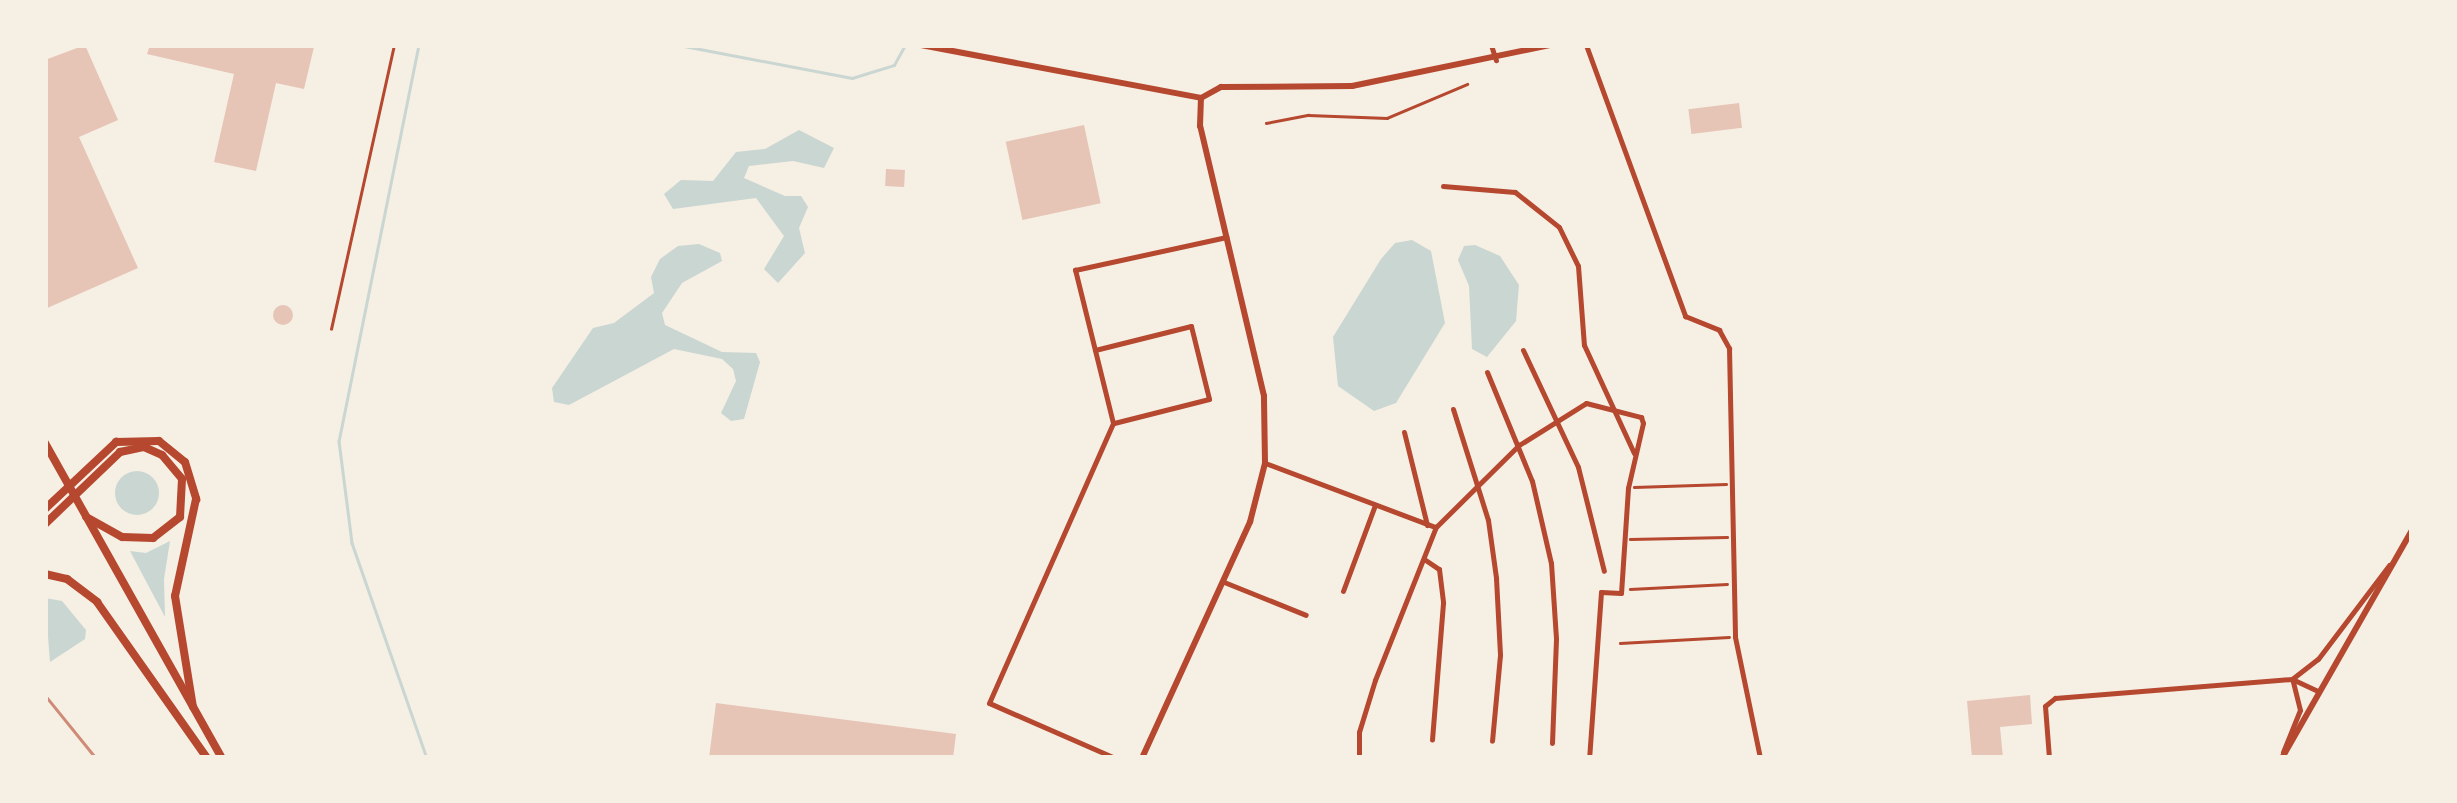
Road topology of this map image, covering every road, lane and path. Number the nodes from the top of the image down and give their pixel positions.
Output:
1 (394, 45) edge
2 (921, 45) edge
3 (1491, 45) edge
4 (1550, 45) edge
5 (1586, 45) edge
6 (1496, 60) junction
7 (1467, 84) dead end
8 (1201, 98) junction
9 (1266, 123) dead end
10 (1443, 186) dead end
11 (1226, 237) junction
12 (331, 329) dead end
13 (1095, 350) junction
14 (1523, 350) dead end
15 (1487, 372) dead end
16 (1453, 409) dead end
17 (1616, 411) junction
18 (1559, 417) junction
19 (1113, 423) junction
20 (1404, 432) dead end
21 (45, 443) edge
22 (1519, 445) junction
23 (1635, 456) junction
24 (1265, 464) junction
25 (1479, 483) junction
26 (1732, 484) junction
27 (1628, 488) junction
28 (1375, 505) junction
29 (45, 508) edge
30 (86, 517) junction
31 (45, 524) edge
32 (1427, 525) junction
33 (1436, 527) junction
34 (2412, 530) edge
35 (1733, 536) junction
36 (1626, 539) junction
37 (2400, 551) junction
38 (1424, 559) junction
39 (1604, 570) dead end
40 (45, 574) edge
41 (1224, 582) junction
42 (1734, 584) junction
43 (1621, 589) junction
44 (1343, 591) dead end
45 (1306, 615) dead end
46 (1735, 637) junction
47 (1620, 642) dead end
48 (2292, 679) junction
49 (2318, 691) junction
50 (193, 707) junction
51 (1432, 740) dead end
52 (1492, 741) dead end
53 (1552, 743) dead end
54 (207, 758) edge
55 (222, 758) edge
56 (1114, 758) edge
57 (1142, 758) edge
58 (1358, 758) edge
59 (1589, 758) edge
60 (1760, 758) edge
61 (2049, 758) edge
62 (2281, 758) edge

1 - 12 lane
2 - 8 street
3 - 6 street
4 - 6 street
5 - 26 street
6 - 8 street
7 - 9 lane
8 - 11 street
10 - 17 street
11 - 13 street
11 - 24 street
13 - 19 street
13 - 19 street
14 - 18 street
15 - 22 street
16 - 25 street
17 - 18 street
17 - 23 street
17 - 23 street
18 - 22 street
18 - 39 street
19 - 56 street
20 - 32 street
21 - 30 main road
22 - 25 street
22 - 53 street
23 - 27 street
24 - 28 street
24 - 41 street
25 - 33 street
25 - 52 street
26 - 27 path
26 - 35 street
27 - 36 street
28 - 32 street
28 - 44 street
29 - 50 main road
30 - 31 main road
30 - 50 main road
32 - 33 street
33 - 38 street
34 - 37 street
35 - 36 path
35 - 42 street
36 - 43 street
37 - 48 street
37 - 49 street
38 - 51 street
38 - 58 street
40 - 54 main road
41 - 45 street
41 - 57 street
42 - 43 path
42 - 46 street
43 - 59 street
46 - 47 path
46 - 60 street
48 - 49 street
48 - 61 street
48 - 62 street
49 - 62 street
50 - 55 main road

